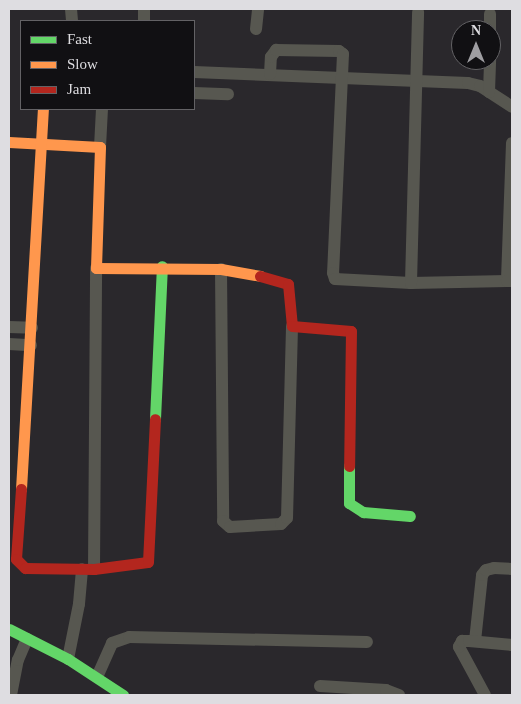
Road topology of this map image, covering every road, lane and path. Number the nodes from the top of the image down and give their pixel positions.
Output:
1 (258, 9) edge
2 (418, 12) dead end
3 (490, 14) dead end
4 (490, 20) edge
5 (256, 29) dead end
6 (490, 70) edge
7 (195, 72) edge
8 (270, 74) junction
9 (343, 76) junction
10 (418, 81) junction
11 (490, 92) junction
12 (195, 93) edge
13 (228, 94) dead end
14 (512, 107) edge
15 (44, 110) edge
16 (102, 110) edge
17 (9, 142) edge
18 (41, 143) junction
19 (512, 143) edge
20 (100, 147) junction
21 (162, 266) junction
22 (96, 268) junction
23 (221, 269) junction
24 (510, 281) edge
25 (411, 283) junction
26 (292, 326) junction
27 (9, 327) edge
28 (32, 328) junction
29 (9, 344) edge
30 (31, 345) junction
31 (410, 516) dead end
32 (88, 569) junction
33 (512, 569) edge
34 (9, 629) edge
35 (27, 639) junction
36 (475, 641) junction
37 (367, 642) dead end
38 (512, 645) edge
39 (68, 659) junction
40 (97, 676) junction
41 (320, 686) dead end
42 (11, 695) edge
43 (123, 695) edge
44 (399, 695) edge
45 (485, 695) edge

1 - 5 street
2 - 10 street
3 - 4 street
6 - 11 street
7 - 8 street
8 - 9 street
8 - 9 street
9 - 10 street
9 - 25 street
10 - 11 street
10 - 25 street
11 - 14 street
12 - 13 street
15 - 18 street
16 - 20 street
17 - 18 street
18 - 20 street
18 - 28 street
19 - 24 street
20 - 22 street
21 - 22 street
21 - 23 street
21 - 32 street
22 - 32 street
23 - 26 street
23 - 26 street
24 - 25 street
26 - 31 street
27 - 28 street
28 - 30 street
29 - 30 street
30 - 32 street
32 - 39 street
33 - 36 street
34 - 35 street
35 - 39 street
35 - 42 street
36 - 38 street
36 - 45 street
37 - 40 street
39 - 40 street
40 - 43 street
41 - 44 street

